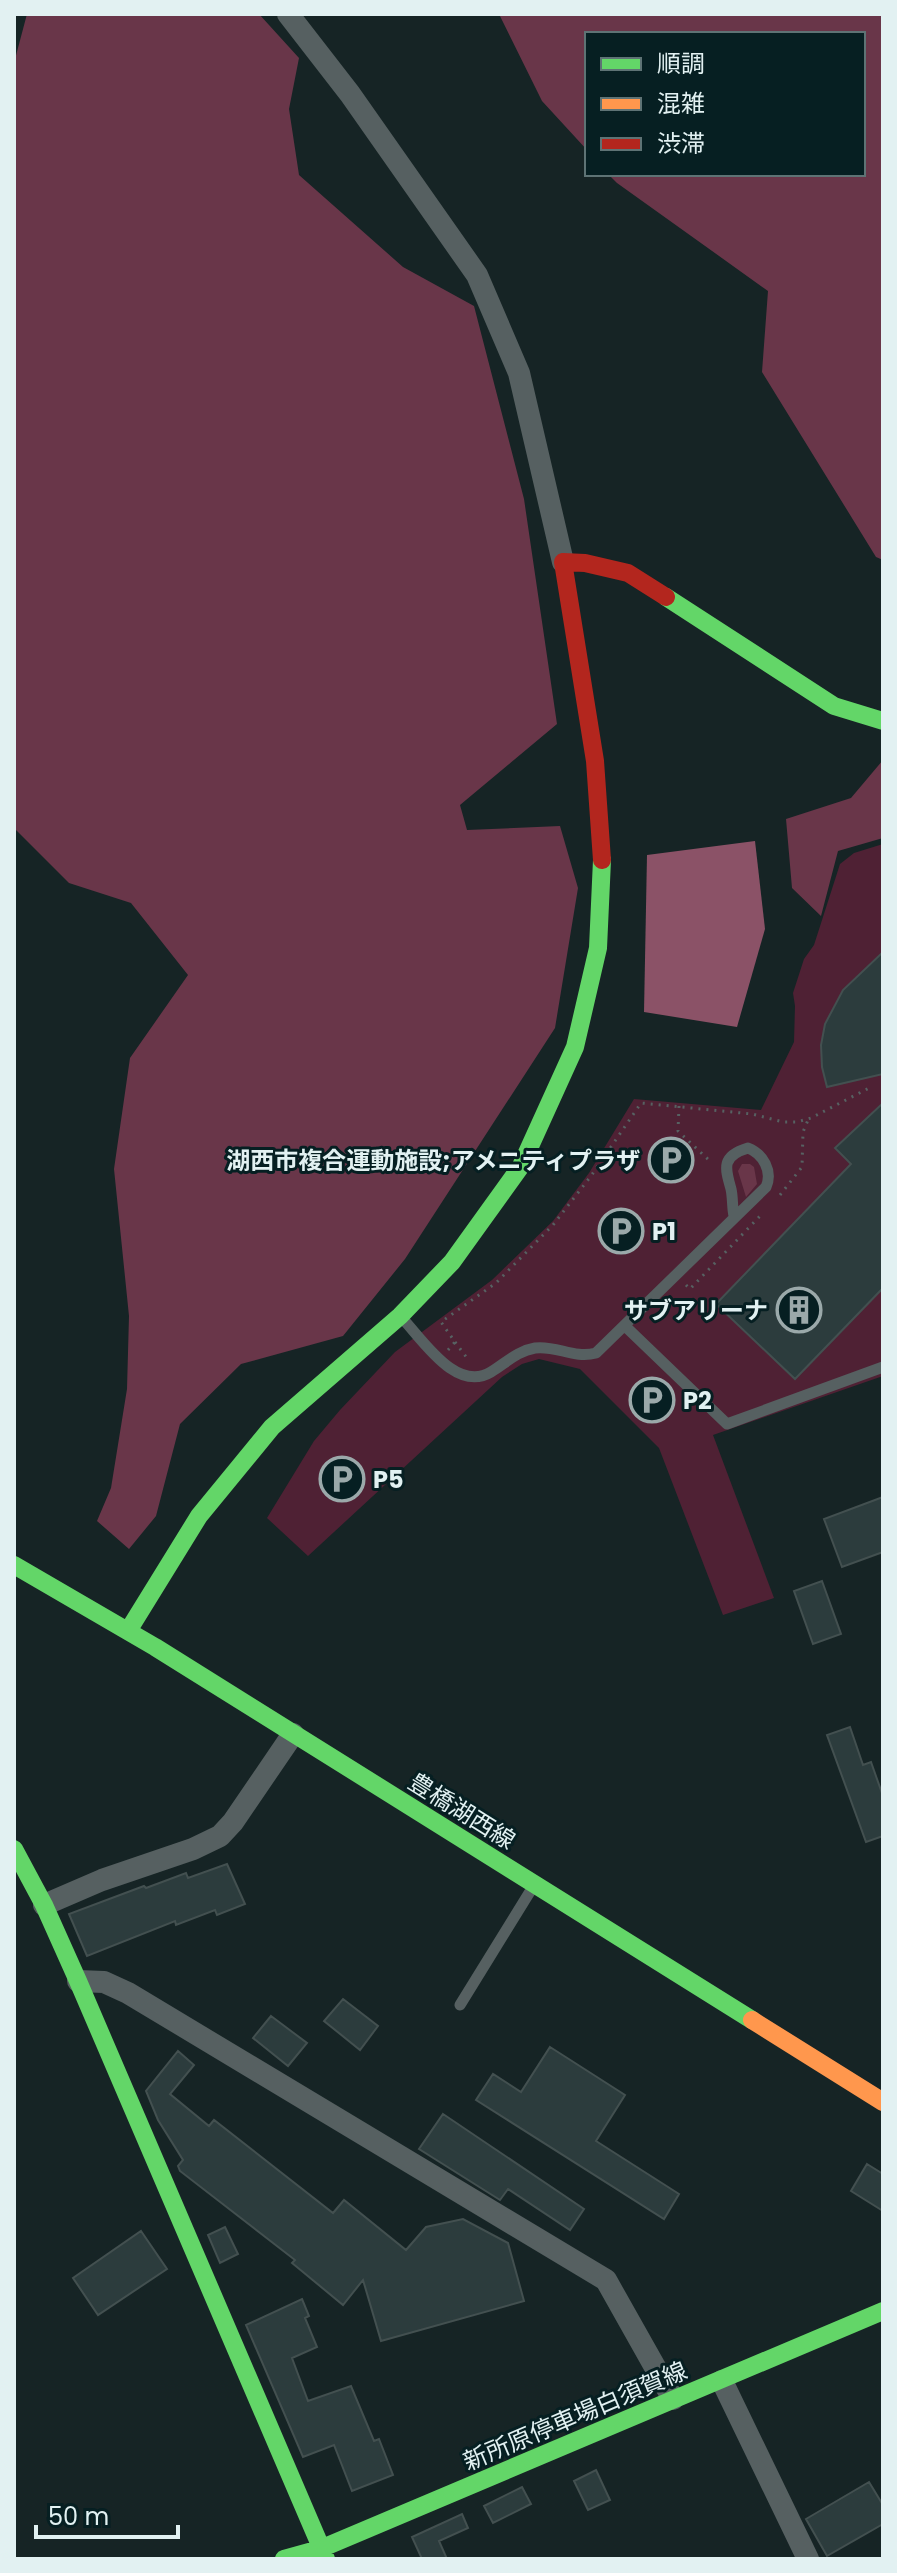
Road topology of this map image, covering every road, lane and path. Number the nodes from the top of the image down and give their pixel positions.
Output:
1 (288, 14) edge
2 (563, 562) junction
3 (883, 721) edge
4 (871, 1087) dead end
5 (679, 1106) junction
6 (713, 1169) dead end
7 (734, 1216) junction
8 (400, 1316) junction
9 (625, 1326) junction
10 (455, 1342) junction
11 (440, 1358) junction
12 (469, 1361) dead end
13 (883, 1367) edge
14 (14, 1565) edge
15 (128, 1631) junction
16 (293, 1734) junction
17 (14, 1849) edge
18 (534, 1884) junction
19 (44, 1905) junction
20 (78, 1981) junction
21 (460, 2005) dead end
22 (883, 2102) edge
23 (883, 2311) edge
24 (722, 2381) junction
25 (673, 2399) junction
26 (323, 2554) edge
27 (284, 2559) edge
28 (808, 2559) edge

1 - 2 street
2 - 3 street
2 - 8 street
4 - 5 path
5 - 6 path
5 - 10 path
7 - 7 lane
7 - 9 lane
8 - 11 lane
8 - 15 street
9 - 11 lane
9 - 13 lane
10 - 11 path
10 - 12 path
14 - 15 street, 豊橋湖西線
15 - 16 street, 豊橋湖西線
16 - 18 street, 豊橋湖西線
16 - 19 street
17 - 19 street
18 - 21 lane
18 - 22 street, 豊橋湖西線
19 - 20 street
20 - 25 street
20 - 26 street
23 - 24 street, 新所原停車場白須賀線
24 - 25 street, 新所原停車場白須賀線
24 - 28 street
25 - 26 street, 新所原停車場白須賀線
26 - 27 street, 新所原停車場白須賀線

